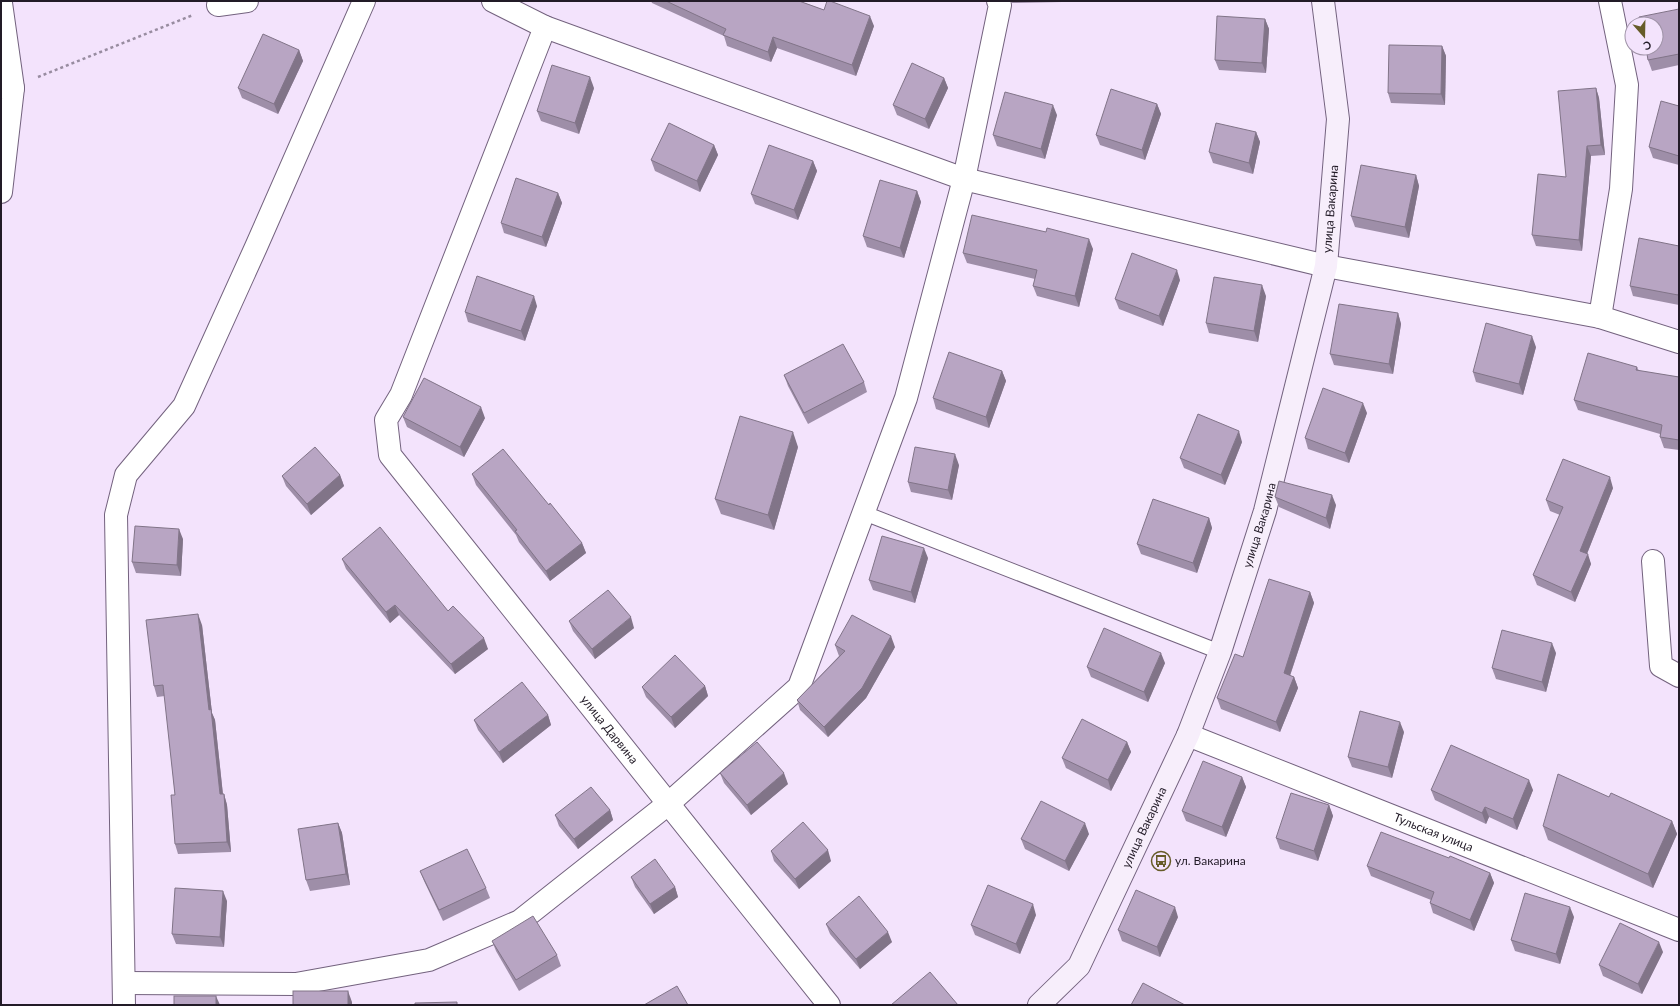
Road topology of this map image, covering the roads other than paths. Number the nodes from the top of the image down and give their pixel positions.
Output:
1 (247, 1) edge
2 (364, 1) edge
3 (493, 1) edge
4 (998, 1) edge
5 (1323, 1) edge
6 (1610, 1) edge
7 (1, 2) edge
8 (218, 5) road end
9 (545, 27) junction
10 (7, 87) edge
11 (964, 179) junction
12 (1, 192) edge
13 (1326, 266) junction
14 (1600, 318) junction
15 (1679, 342) edge
16 (864, 513) junction
17 (1653, 561) dead end
18 (1220, 652) junction
19 (1679, 676) edge
20 (1188, 735) junction
21 (668, 804) junction
22 (1679, 930) edge
23 (124, 983) junction
24 (124, 1005) edge
25 (829, 1005) edge
26 (1039, 1005) edge

1 - 8 street
2 - 23 street
3 - 9 street
4 - 11 street
5 - 13 street, улица Вакарина
6 - 14 street
7 - 10 street
9 - 11 street
9 - 21 street, улица Дарвина
10 - 12 street
11 - 13 street
11 - 16 street
13 - 14 street
13 - 18 street, улица Вакарина
14 - 15 street
16 - 18 lane
16 - 21 street
17 - 19 street
18 - 20 street, улица Вакарина
20 - 22 street, Тульская улица
20 - 26 street, улица Вакарина
21 - 23 street
21 - 25 street, улица Дарвина
23 - 24 street

